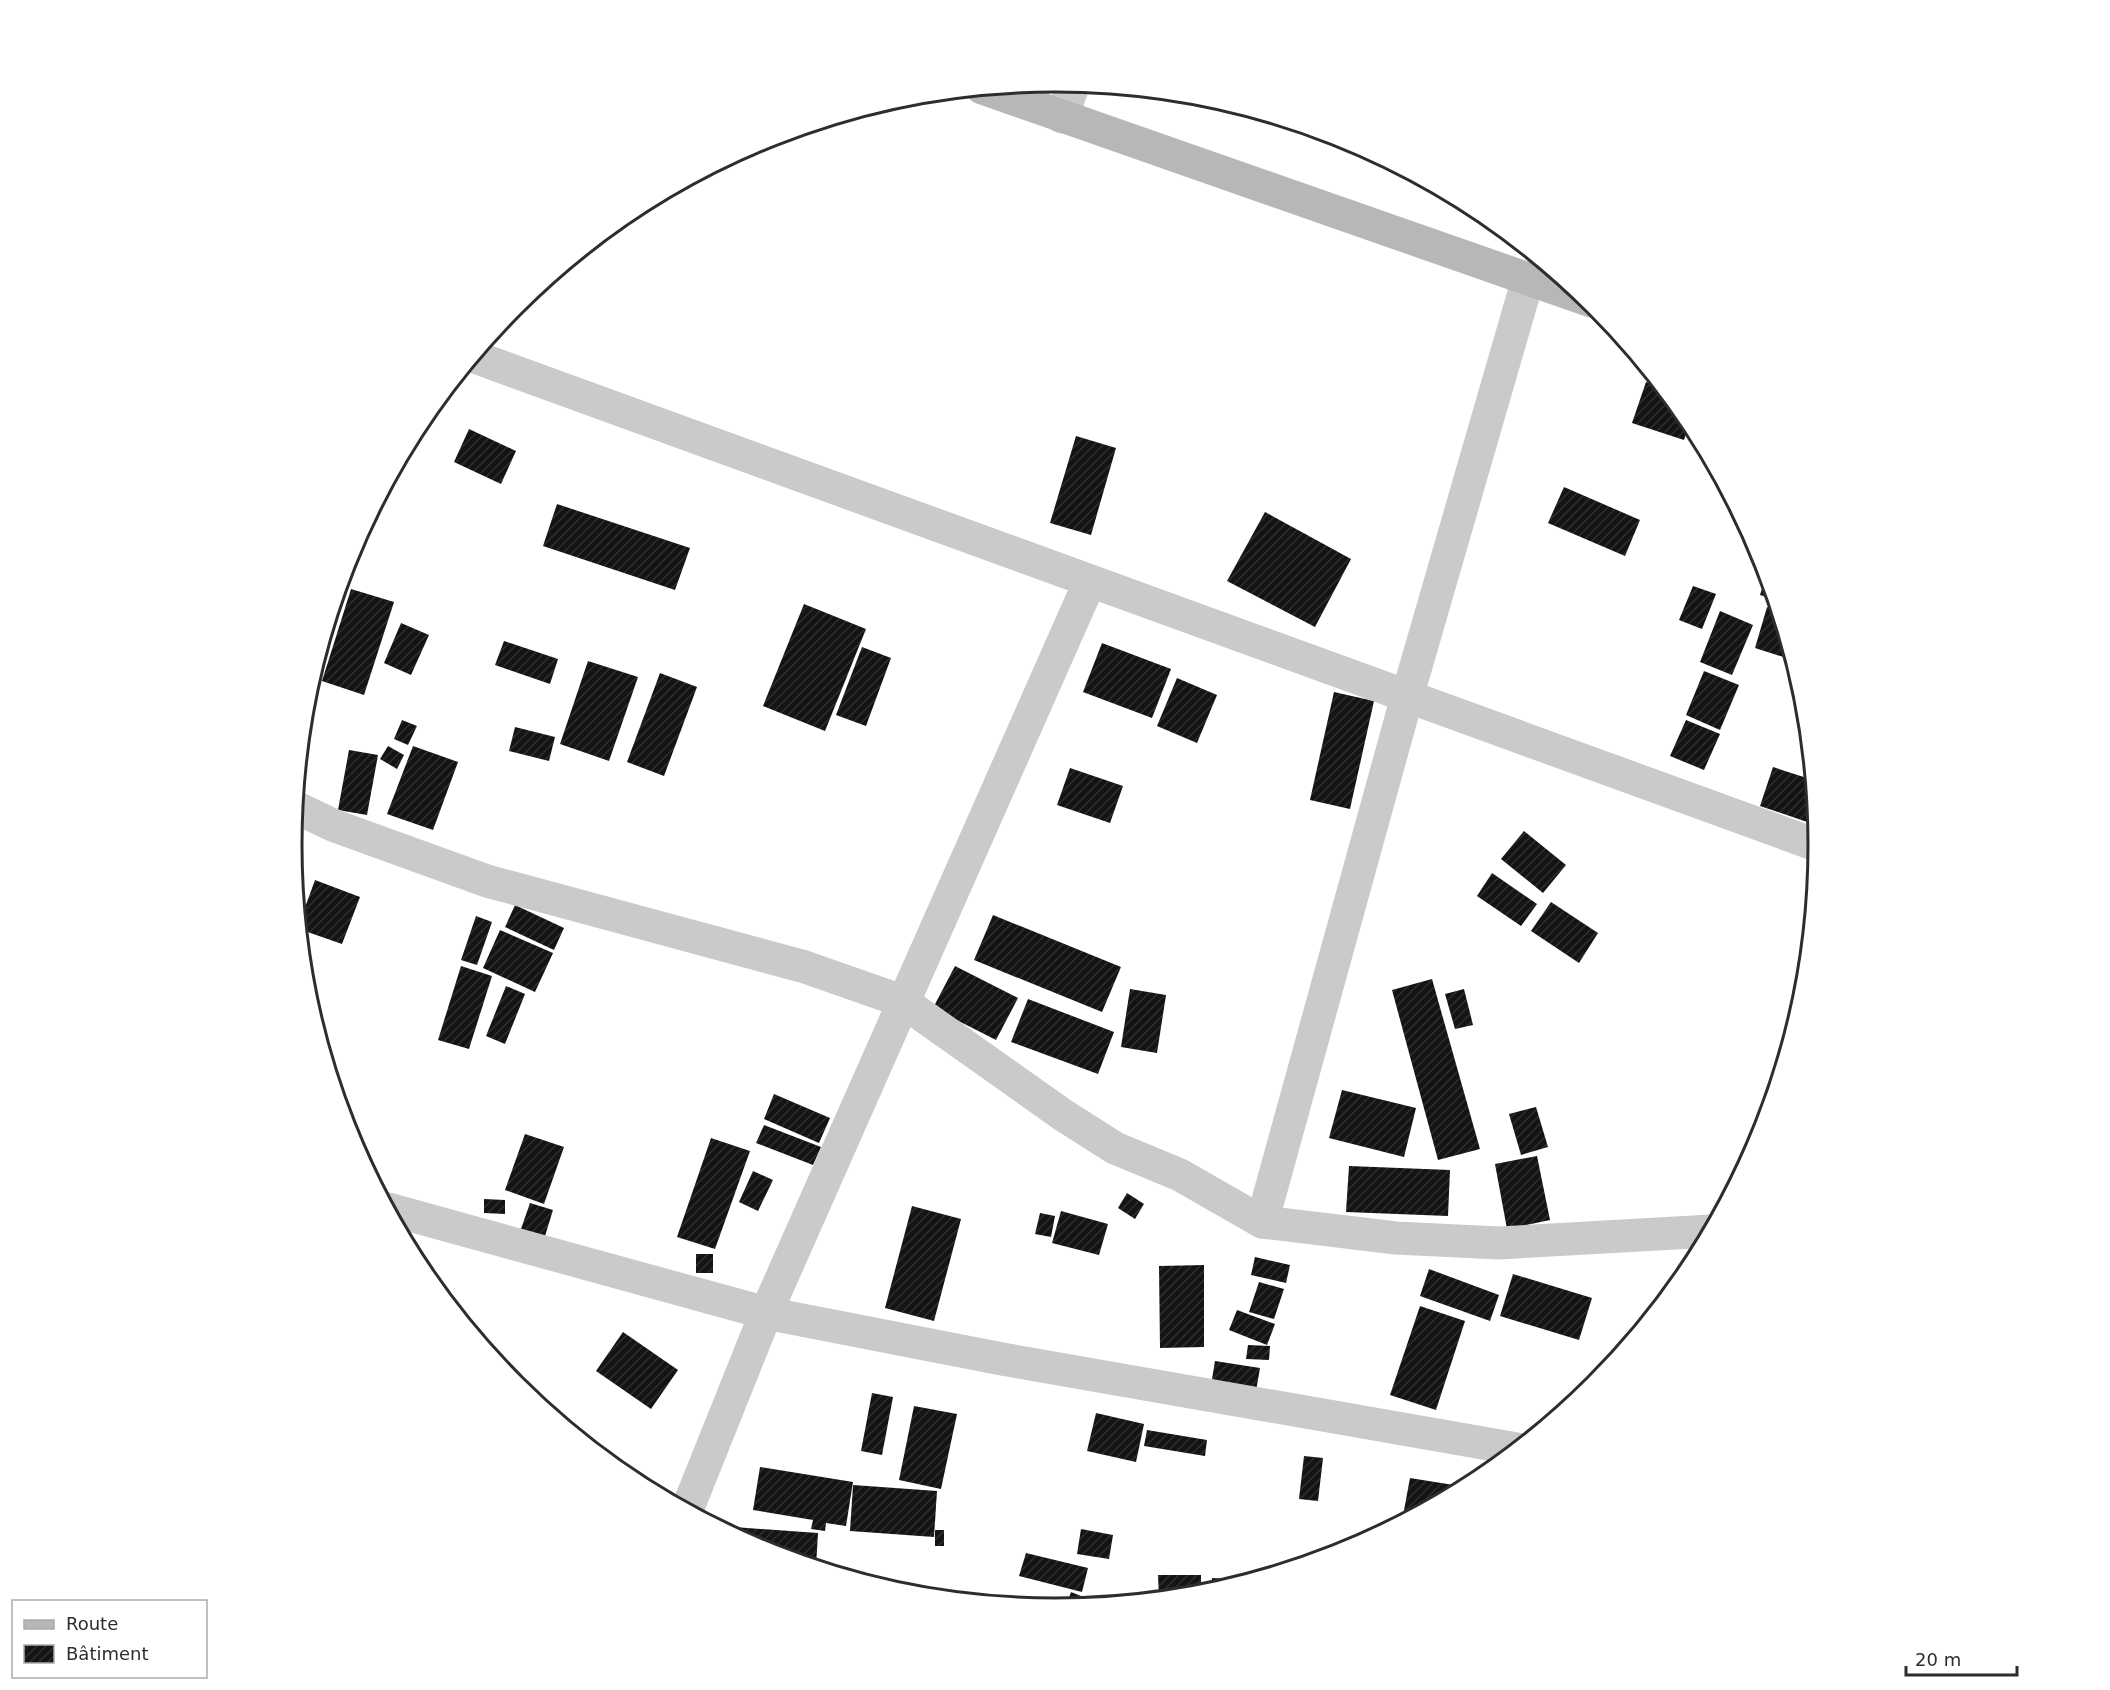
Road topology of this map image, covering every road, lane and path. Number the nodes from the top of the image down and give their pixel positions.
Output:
1 (1071, 92) edge
2 (998, 94) edge
3 (1062, 117) junction
4 (1528, 279) junction
5 (1568, 293) edge
6 (479, 359) edge
7 (1090, 581) junction
8 (1407, 697) junction
9 (303, 811) edge
10 (1808, 842) edge
11 (902, 1001) junction
12 (396, 1211) edge
13 (1262, 1222) junction
14 (1702, 1232) edge
15 (766, 1313) junction
16 (1508, 1447) edge
17 (689, 1504) edge

1 - 3 street
2 - 3 main road
3 - 4 main road
4 - 5 main road
4 - 8 street
6 - 7 street
7 - 8 street
7 - 11 street
8 - 10 street
8 - 13 street
9 - 11 street
11 - 13 street
11 - 15 street
12 - 15 street
13 - 14 street
15 - 16 street
15 - 17 street

